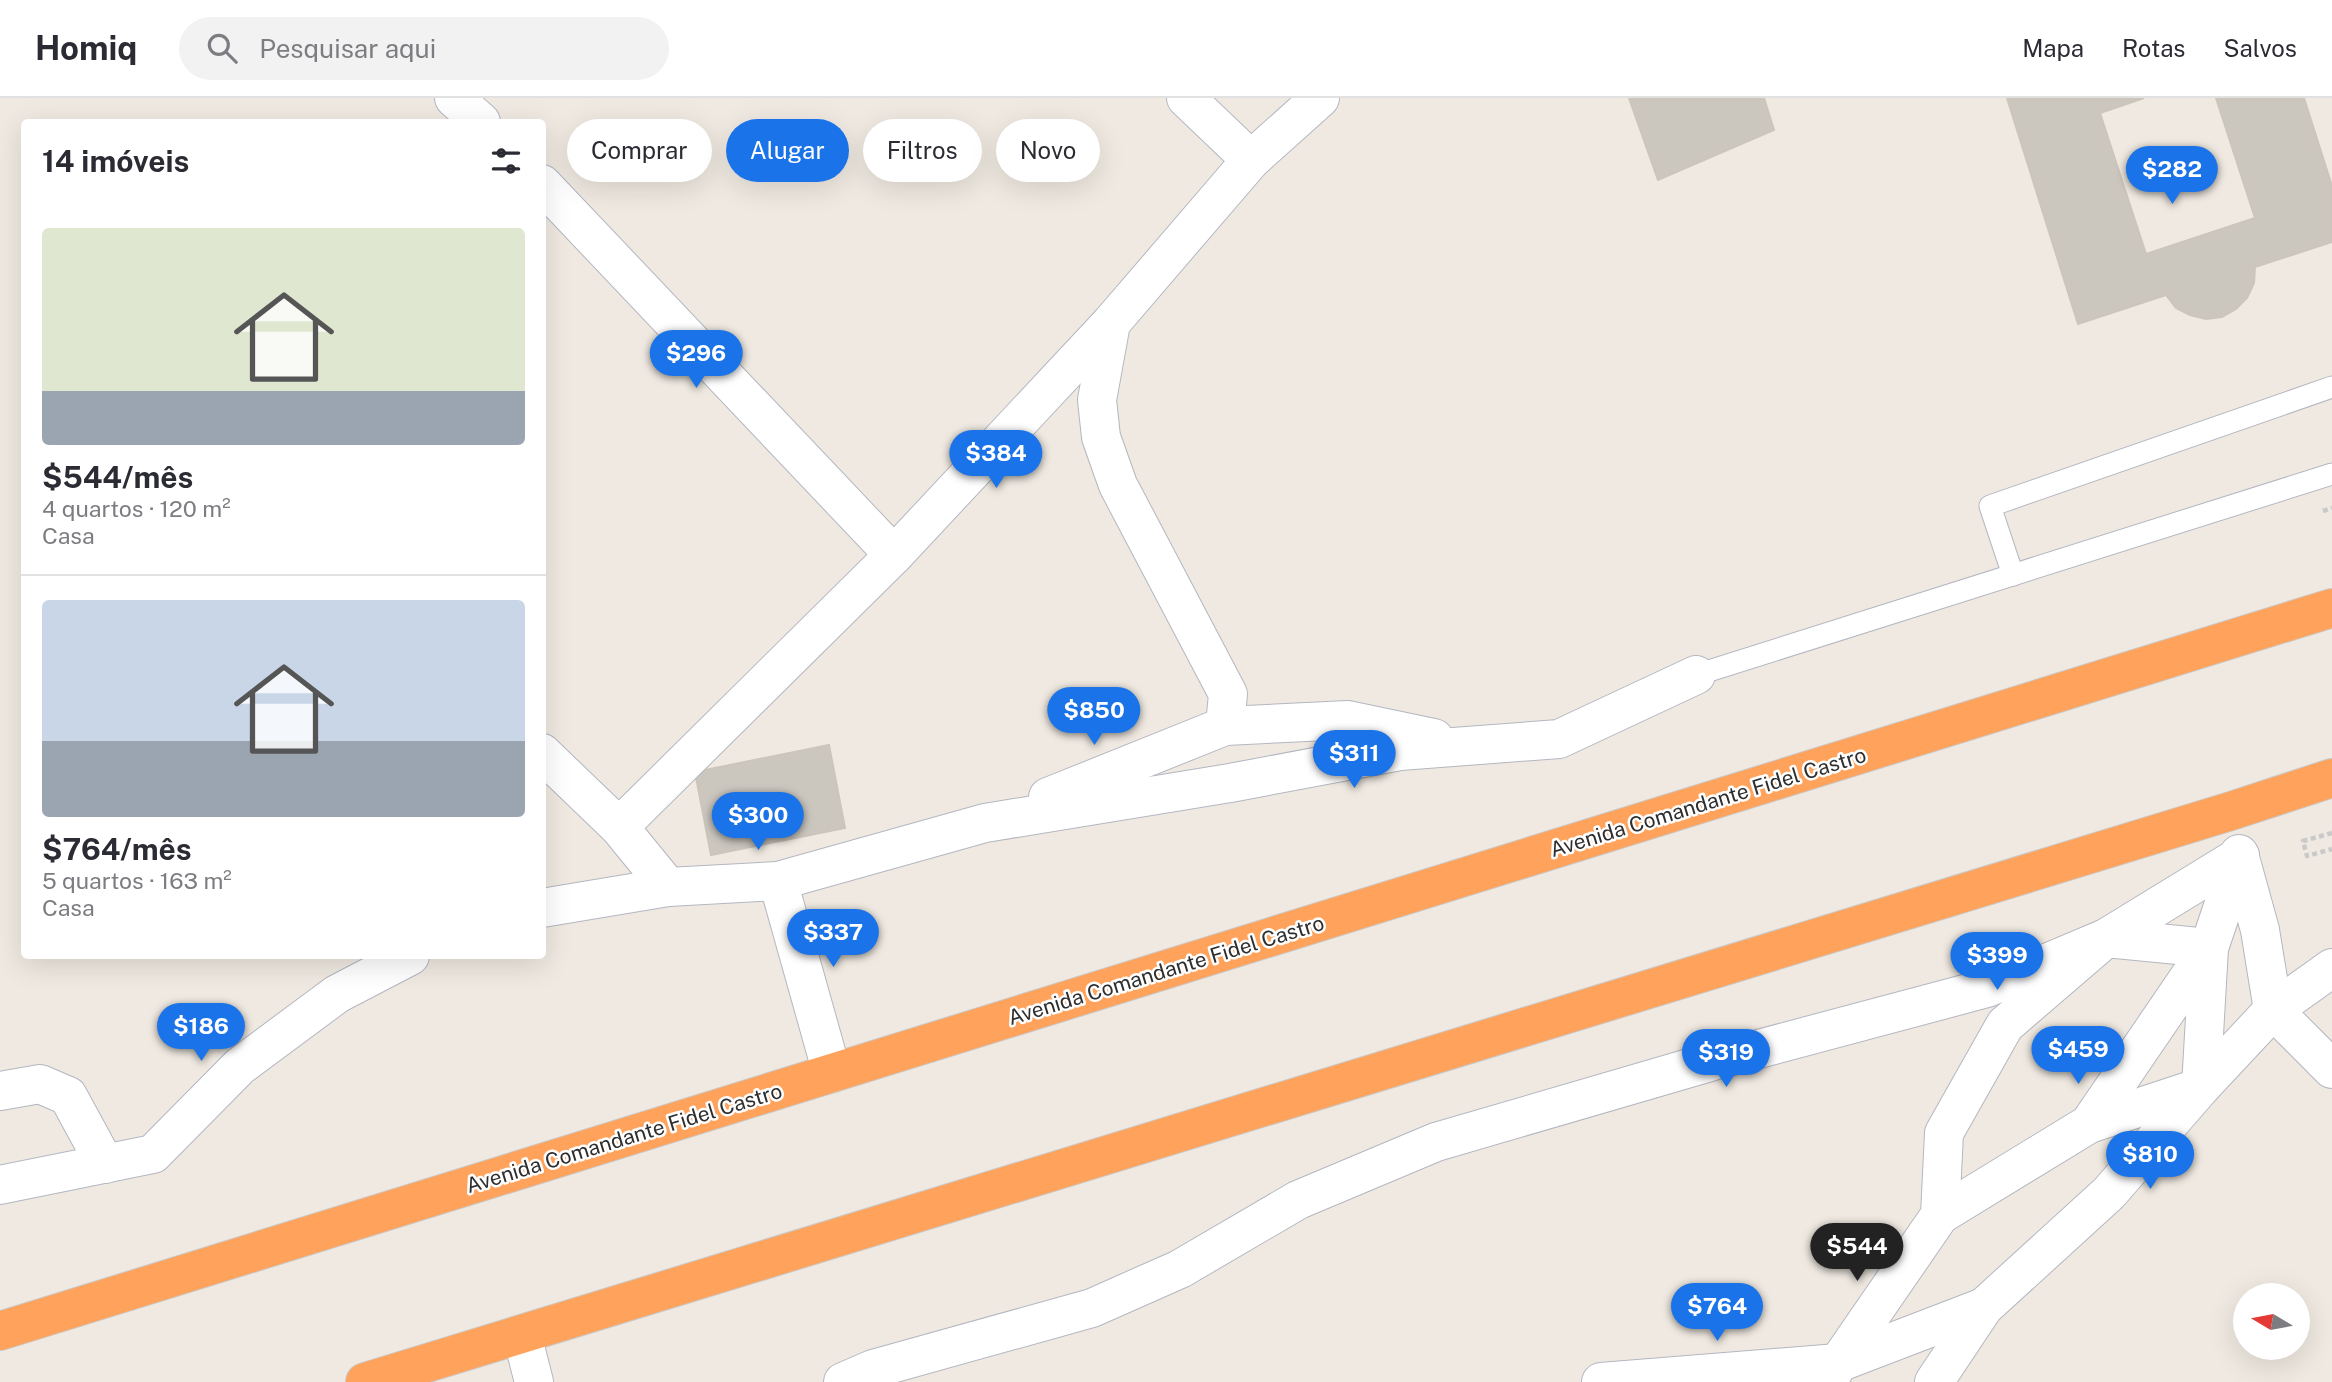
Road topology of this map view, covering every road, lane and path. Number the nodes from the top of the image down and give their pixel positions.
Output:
1 (454, 98) edge
2 (1186, 98) edge
3 (1320, 98) edge
4 (478, 119) edge
5 (1251, 160) junction
6 (546, 188) edge
7 (1111, 323) junction
8 (2332, 387) edge
9 (2332, 474) edge
10 (2332, 508) edge
11 (2323, 511) dead end
12 (894, 555) junction
13 (2013, 575) junction
14 (2332, 608) edge
15 (1696, 675) joint
16 (1225, 726) junction
17 (1473, 746) junction
18 (546, 757) edge
19 (2332, 778) edge
20 (2231, 811) junction
21 (985, 823) junction
22 (619, 827) junction
23 (2332, 833) edge
24 (2332, 849) edge
25 (2240, 856) junction
26 (778, 881) junction
27 (668, 887) junction
28 (546, 907) edge
29 (2106, 939) junction
30 (2209, 948) junction
31 (404, 959) edge
32 (2332, 968) edge
33 (2273, 1010) junction
34 (2332, 1069) edge
35 (832, 1073) junction
36 (2201, 1087) junction
37 (0, 1091) edge
38 (2089, 1124) junction
39 (105, 1164) junction
40 (0, 1185) edge
41 (1940, 1215) junction
42 (1984, 1307) junction
43 (0, 1331) edge
44 (522, 1335) junction
45 (1843, 1376) edge
46 (365, 1382) edge
47 (534, 1382) edge
48 (844, 1382) edge
49 (1601, 1382) edge
50 (1934, 1382) edge

1 - 4 street
2 - 5 street
3 - 5 street
5 - 7 street
6 - 12 street
7 - 12 street
7 - 16 street
8 - 13 lane
9 - 13 lane
10 - 11 path
12 - 22 street
13 - 15 lane
14 - 35 highway, Avenida Comandante Fidel Castro
15 - 17 street
16 - 17 street
16 - 21 street
17 - 21 street
18 - 22 street
19 - 20 highway
20 - 25 street
20 - 44 highway
21 - 26 street
22 - 27 street
23 - 24 path
25 - 29 street
25 - 30 street
25 - 33 street
26 - 27 street
26 - 35 street
27 - 28 street
29 - 30 street
29 - 41 street
29 - 48 street
30 - 36 street
30 - 38 street
31 - 39 street
32 - 33 street
33 - 34 street
33 - 36 street
35 - 43 highway, Avenida Comandante Fidel Castro
36 - 38 street
36 - 42 street
37 - 39 street
38 - 41 street
39 - 40 street
41 - 45 street
42 - 45 street
42 - 50 street
44 - 46 highway
44 - 47 street
45 - 49 street

